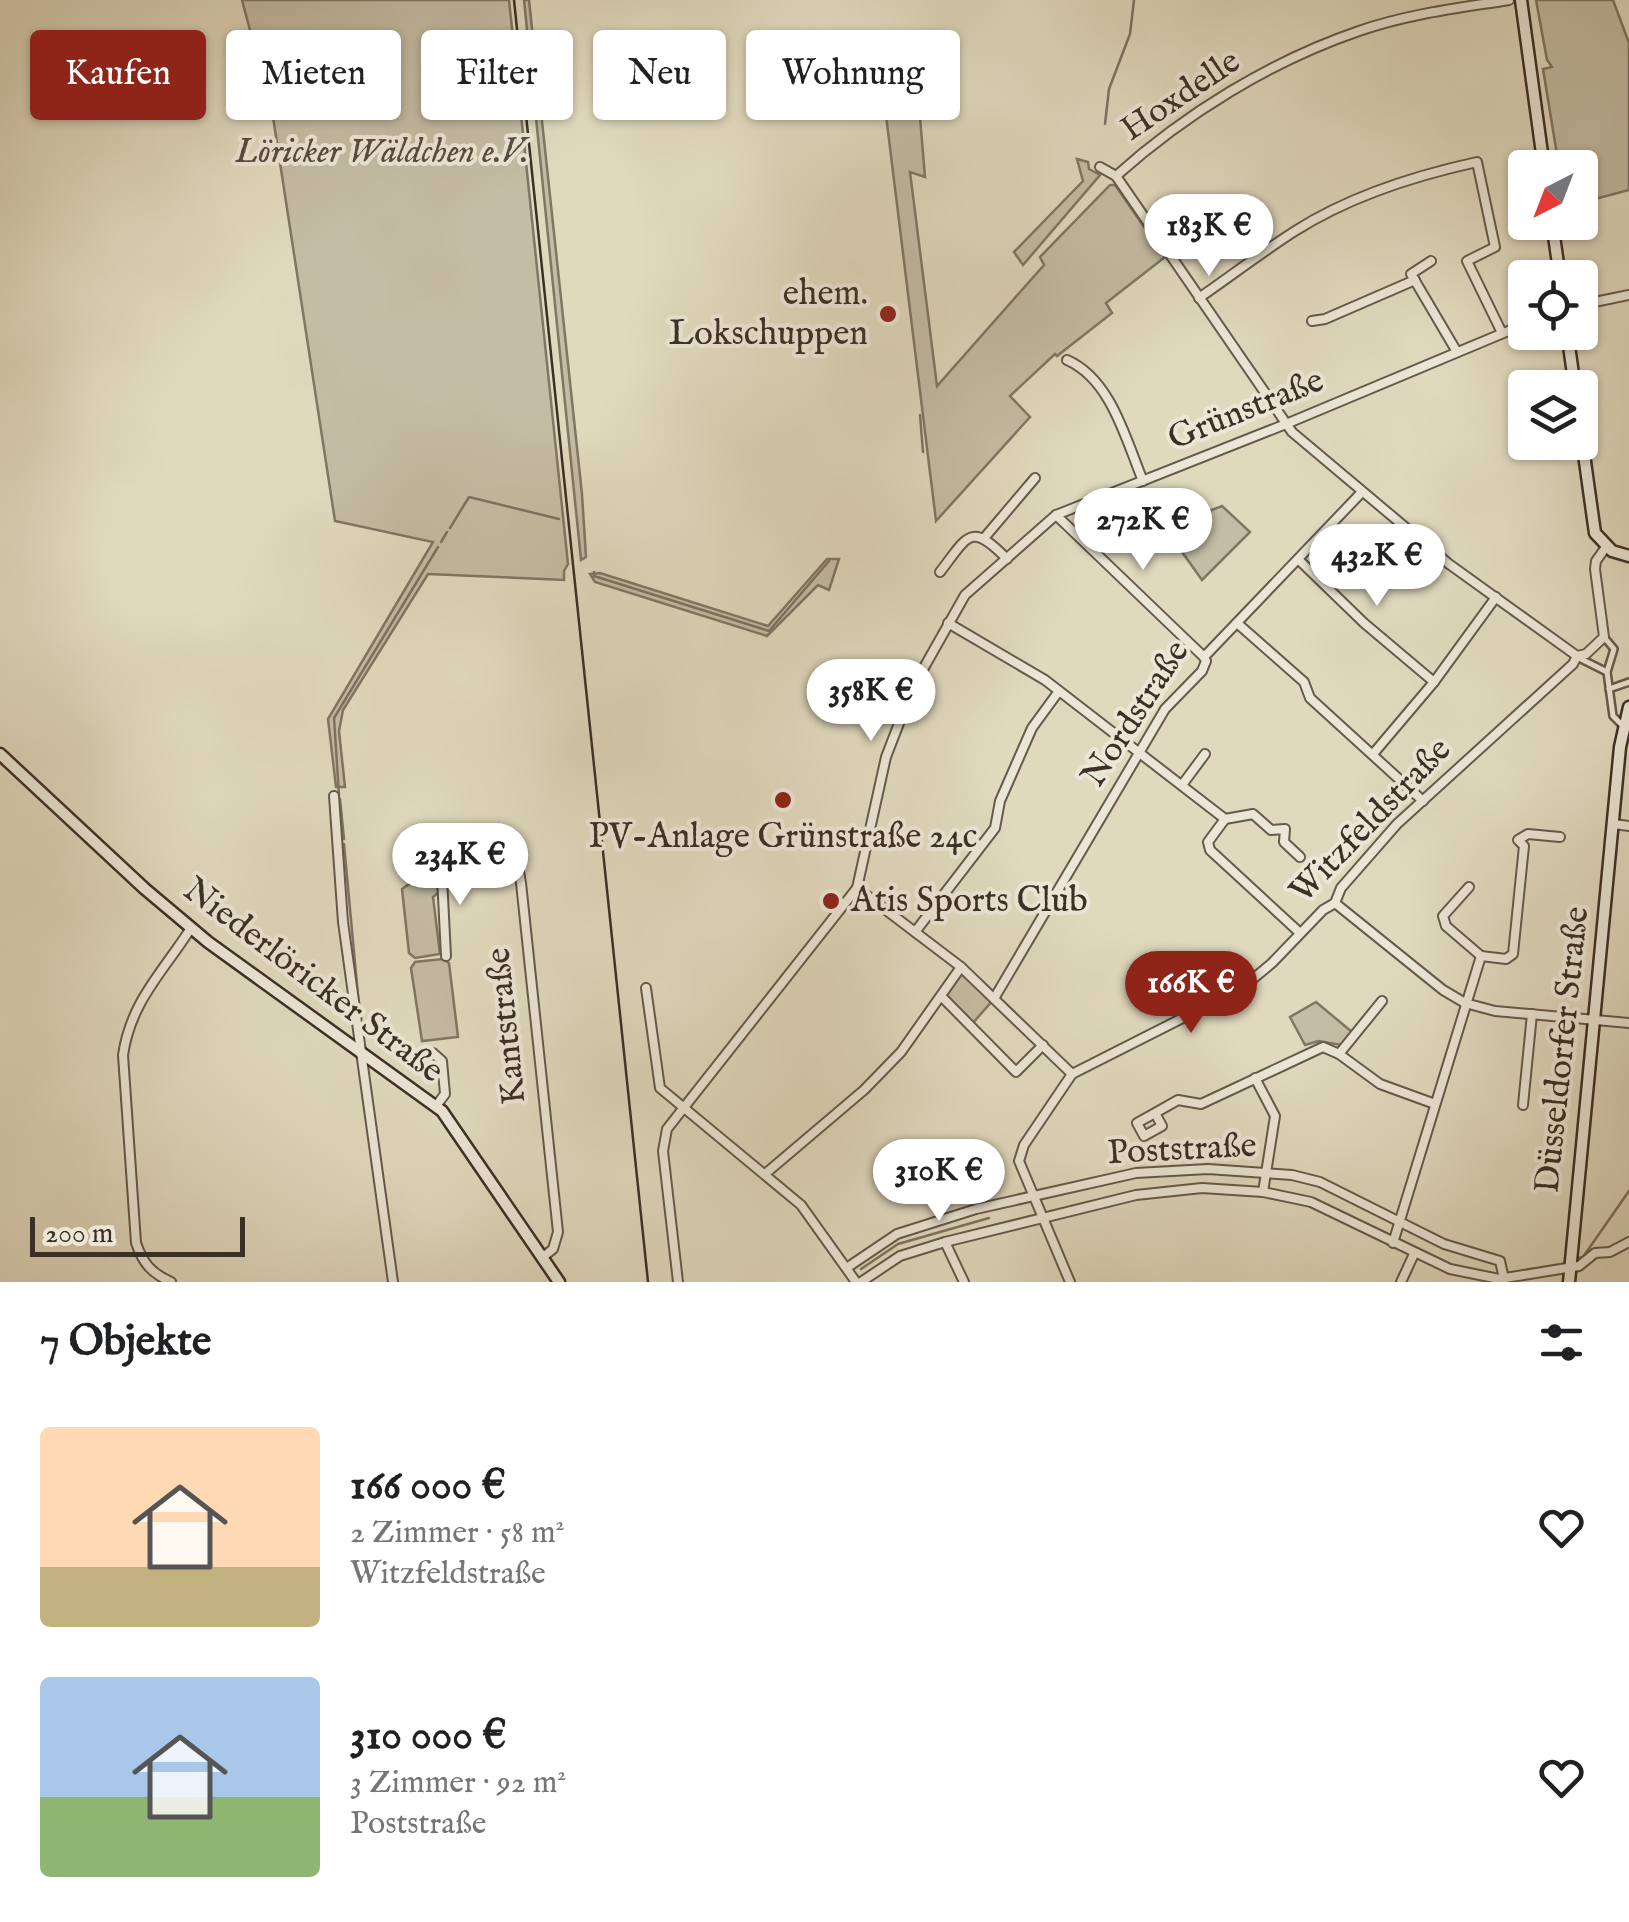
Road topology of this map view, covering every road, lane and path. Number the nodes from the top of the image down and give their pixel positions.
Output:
1 (1509, 0) edge
2 (1521, 0) edge
3 (1542, 150) edge
4 (1100, 166) dead end
5 (1116, 176) junction
6 (1432, 261) dead end
7 (1415, 280) junction
8 (1629, 295) edge
9 (1199, 298) junction
10 (1598, 301) edge
11 (1312, 321) dead end
12 (1508, 331) edge
13 (1502, 333) junction
14 (1456, 352) junction
15 (1067, 360) dead end
16 (1286, 424) junction
17 (1585, 460) edge
18 (1034, 478) dead end
19 (1144, 481) junction
20 (1362, 492) junction
21 (1056, 515) junction
22 (985, 536) junction
23 (1606, 547) junction
24 (1629, 556) edge
25 (1006, 559) junction
26 (1298, 560) junction
27 (940, 572) dead end
28 (1496, 597) junction
29 (948, 623) junction
30 (1237, 623) junction
31 (1604, 637) junction
32 (1578, 656) junction
33 (1204, 658) junction
34 (1607, 672) junction
35 (1434, 682) junction
36 (1629, 682) edge
37 (1609, 689) junction
38 (1059, 690) junction
39 (1629, 708) edge
40 (1623, 726) junction
41 (1140, 752) junction
42 (0, 754) edge
43 (1205, 754) dead end
44 (1372, 754) junction
45 (1182, 785) junction
46 (334, 796) dead end
47 (1423, 801) junction
48 (1225, 819) junction
49 (1614, 824) junction
50 (1629, 826) edge
51 (1560, 837) dead end
52 (1300, 857) dead end
53 (1469, 887) dead end
54 (857, 888) junction
55 (1335, 904) junction
56 (191, 928) junction
57 (915, 932) junction
58 (1300, 934) junction
59 (446, 956) dead end
60 (1481, 956) junction
61 (962, 967) junction
62 (646, 988) dead end
63 (941, 996) junction
64 (995, 997) junction
65 (1382, 1002) dead end
66 (1465, 1004) junction
67 (1532, 1014) junction
68 (1593, 1019) junction
69 (1629, 1022) edge
70 (1043, 1045) junction
71 (359, 1051) junction
72 (433, 1053) dead end
73 (1339, 1054) junction
74 (1072, 1074) junction
75 (1255, 1078) junction
76 (1436, 1104) junction
77 (1523, 1105) dead end
78 (436, 1106) junction
79 (684, 1106) junction
80 (1155, 1113) dead end
81 (1265, 1172) junction
82 (764, 1174) junction
83 (1263, 1192) junction
84 (1031, 1195) junction
85 (1040, 1217) junction
86 (1400, 1222) junction
87 (945, 1242) junction
88 (1394, 1242) junction
89 (1629, 1242) edge
90 (1414, 1254) junction
91 (543, 1256) junction
92 (848, 1267) junction
93 (1570, 1268) junction
94 (1504, 1279) junction
95 (170, 1282) edge
96 (393, 1282) edge
97 (559, 1282) edge
98 (678, 1282) edge
99 (859, 1282) edge
100 (964, 1282) edge
101 (1070, 1282) edge
102 (1401, 1282) edge
103 (1569, 1282) edge

1 - 5 street, Hoxdelle
2 - 3 main road
4 - 5 street
5 - 9 street
6 - 7 street
7 - 11 street
7 - 14 street
8 - 10 street
9 - 13 street
9 - 16 street
12 - 13 street, Grünstraße
13 - 14 street, Grünstraße
14 - 16 street, Grünstraße
15 - 19 street
16 - 19 street, Grünstraße
16 - 20 street
17 - 23 main road
18 - 22 street
19 - 21 street, Grünstraße
20 - 26 street, Nordstraße
20 - 28 street
21 - 25 street, Grünstraße
21 - 33 street
22 - 25 street
22 - 27 street
23 - 24 main road
23 - 31 street
25 - 29 street, Grünstraße
26 - 30 street, Nordstraße
26 - 35 street
28 - 32 street
28 - 35 street
29 - 38 street
29 - 54 street, Grünstraße
30 - 33 street, Nordstraße
30 - 44 street
31 - 32 street
31 - 34 street
32 - 34 street
32 - 47 street, Witzfeldstraße
33 - 41 street, Nordstraße
34 - 37 street
35 - 44 street
36 - 37 street
37 - 40 street
38 - 41 street
38 - 57 street
39 - 40 main road, Düsseldorfer Straße
40 - 49 main road, Düsseldorfer Straße
41 - 45 street
41 - 64 street, Nordstraße
42 - 56 main road, Niederlöricker Straße
43 - 45 street
44 - 47 street
45 - 48 street
46 - 71 street
47 - 55 street, Witzfeldstraße
48 - 52 street
48 - 58 street
49 - 50 street
49 - 68 main road, Düsseldorfer Straße
51 - 60 street
53 - 60 street
54 - 57 street
54 - 79 street
55 - 58 street, Witzfeldstraße
55 - 66 street
56 - 71 main road, Niederlöricker Straße
56 - 95 street
57 - 61 street
58 - 74 street, Witzfeldstraße
59 - 91 street, Kantstraße
60 - 66 street
61 - 63 street
61 - 64 street
62 - 79 street
63 - 70 street
63 - 82 street
64 - 70 street
65 - 73 street
66 - 67 street
66 - 76 street
67 - 68 street
67 - 77 street
68 - 69 street
68 - 93 main road, Düsseldorfer Straße
70 - 74 street
71 - 78 main road, Niederlöricker Straße
71 - 96 street
72 - 78 street
73 - 75 street
73 - 76 street
74 - 84 street
75 - 80 street
75 - 81 street
76 - 86 street
78 - 91 main road, Niederlöricker Straße
79 - 82 street
79 - 98 street
81 - 83 street
81 - 84 street, Poststraße
81 - 86 street, Poststraße
82 - 92 street
83 - 85 street, Poststraße
83 - 88 street, Poststraße
84 - 85 street
84 - 92 street, Poststraße
85 - 87 street, Poststraße
85 - 101 street
86 - 88 street
86 - 94 street, Poststraße
87 - 99 street, Poststraße
87 - 100 street
88 - 90 street, Poststraße
89 - 93 street, Poststraße
90 - 94 street, Poststraße
90 - 102 street
91 - 97 main road, Niederlöricker Straße
92 - 99 street
93 - 94 street, Poststraße
93 - 103 main road, Düsseldorfer Straße

